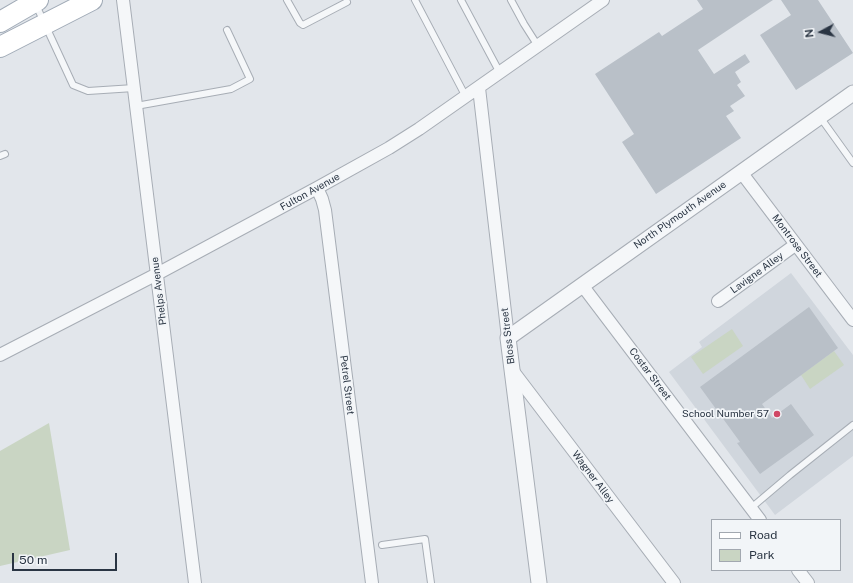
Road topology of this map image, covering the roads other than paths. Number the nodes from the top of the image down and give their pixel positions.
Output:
1 (92, 0) edge
2 (123, 0) edge
3 (288, 0) edge
4 (416, 0) edge
5 (461, 0) edge
6 (511, 0) edge
7 (603, 0) edge
8 (36, 1) edge
9 (347, 2) dead end
10 (44, 24) junction
11 (3, 30) edge
12 (227, 30) dead end
13 (538, 46) junction
14 (500, 73) junction
15 (134, 88) junction
16 (478, 88) junction
17 (853, 93) edge
18 (466, 97) junction
19 (136, 106) junction
20 (820, 117) junction
21 (853, 163) edge
22 (741, 172) junction
23 (317, 188) junction
24 (795, 245) junction
25 (157, 274) junction
26 (582, 285) junction
27 (718, 301) dead end
28 (852, 318) edge
29 (508, 338) junction
30 (0, 355) edge
31 (512, 370) junction
32 (853, 425) edge
33 (751, 508) junction
34 (759, 519) edge
35 (382, 545) dead end
36 (799, 571) edge
37 (195, 583) edge
38 (372, 583) edge
39 (431, 583) edge
40 (539, 583) edge
41 (674, 583) edge
42 (808, 583) edge

1 - 10 main road
2 - 15 street, Phelps Avenue
3 - 9 lane
4 - 18 lane
5 - 14 lane
6 - 13 lane
7 - 13 street, Fulton Avenue
8 - 10 lane
8 - 11 main road
10 - 11 main road
10 - 15 lane
12 - 19 lane
13 - 14 street, Fulton Avenue
14 - 16 street, Fulton Avenue
15 - 19 street, Phelps Avenue
16 - 18 street, Fulton Avenue
16 - 29 street, Bloss Street
17 - 20 street, North Plymouth Avenue
18 - 23 street, Fulton Avenue
19 - 25 street, Phelps Avenue
20 - 21 lane
20 - 22 street, North Plymouth Avenue
22 - 24 street, Montrose Street
22 - 26 street, North Plymouth Avenue
23 - 25 street, Fulton Avenue
23 - 38 street, Petrel Street
24 - 27 street, Lavigne Alley
24 - 28 street, Montrose Street
25 - 30 street, Fulton Avenue
25 - 37 street, Phelps Avenue
26 - 29 street, North Plymouth Avenue
26 - 33 street, Costar Street
29 - 31 street, Bloss Street
31 - 40 street, Bloss Street
31 - 41 street, Wagner Alley
32 - 33 lane
33 - 34 street, Costar Street
35 - 39 lane
36 - 42 street

